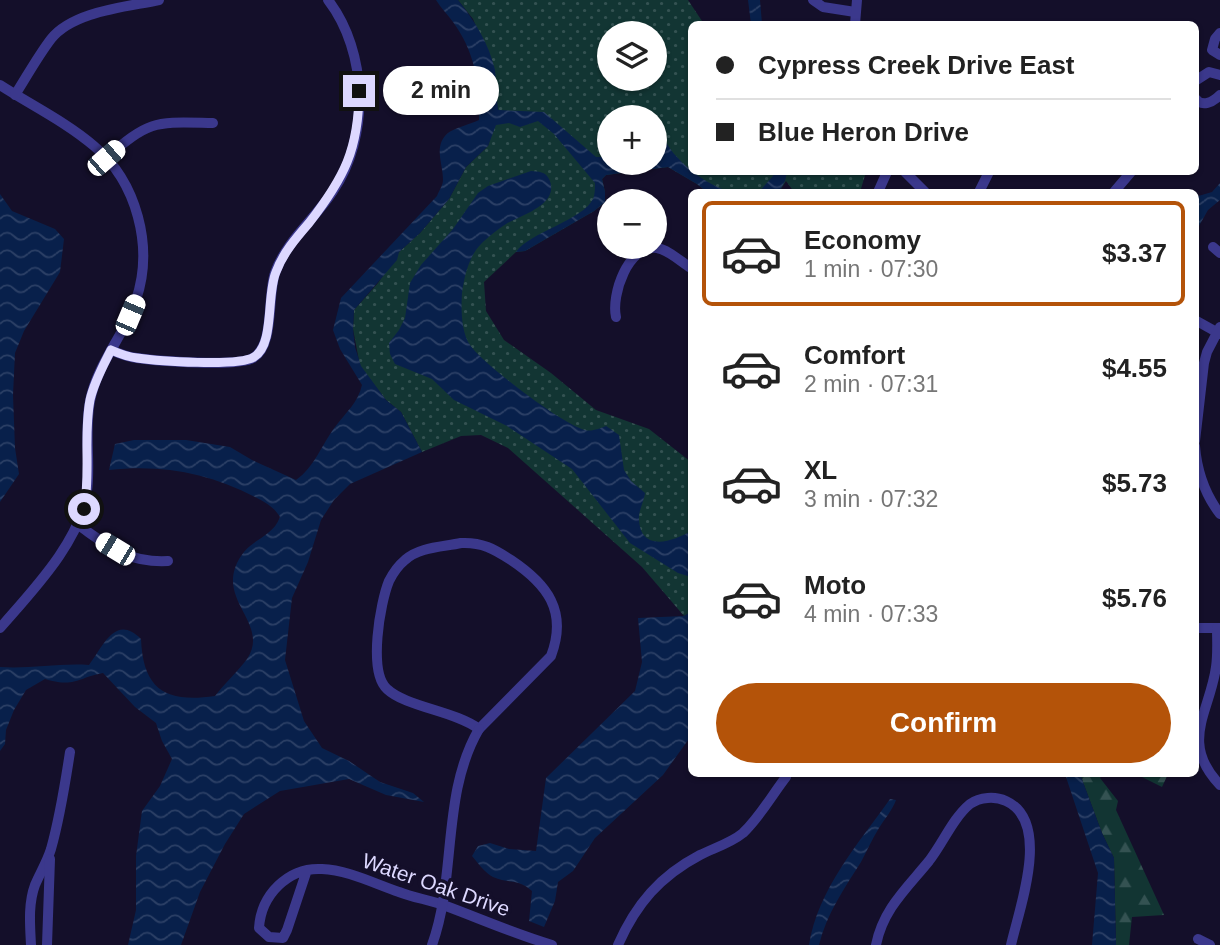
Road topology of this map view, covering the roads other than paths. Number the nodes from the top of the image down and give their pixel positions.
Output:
1 (159, 0) edge
2 (328, 0) edge
3 (813, 0) edge
4 (857, 0) edge
5 (855, 12) junction
6 (855, 21) edge
7 (1220, 33) edge
8 (1220, 55) edge
9 (1220, 75) edge
10 (1199, 77) edge
11 (0, 85) edge
12 (15, 95) junction
13 (1220, 95) edge
14 (1199, 105) edge
15 (213, 123) dead end
16 (106, 158) junction
17 (908, 175) edge
18 (1128, 175) edge
19 (922, 189) edge
20 (1117, 189) edge
21 (688, 266) edge
22 (616, 317) dead end
23 (1199, 322) edge
24 (1219, 331) edge
25 (111, 350) junction
26 (1199, 408) edge
27 (1199, 472) edge
28 (1220, 514) edge
29 (78, 525) junction
30 (168, 561) dead end
31 (0, 628) edge
32 (1199, 628) edge
33 (1219, 628) edge
34 (480, 729) junction
35 (70, 752) dead end
36 (786, 777) dead end
37 (1220, 785) edge
38 (50, 853) junction
39 (307, 870) junction
40 (444, 905) junction
41 (1198, 939) dead end
42 (31, 945) edge
43 (47, 945) edge
44 (432, 945) edge
45 (552, 945) edge
46 (618, 945) edge
47 (876, 945) edge
48 (1011, 945) edge
49 (1210, 945) edge

1 - 12 street
2 - 25 street
3 - 5 street
4 - 5 street
5 - 6 street
7 - 8 street
9 - 10 street
11 - 12 street
12 - 16 street
13 - 14 street
15 - 16 street
16 - 25 street
17 - 19 street
18 - 20 street
21 - 22 street
23 - 24 street
24 - 26 street
25 - 29 street
27 - 28 street
29 - 30 street
29 - 31 street
32 - 33 street
33 - 37 street
34 - 34 street
34 - 40 street
35 - 38 street
36 - 46 street
38 - 42 street
38 - 43 street
39 - 39 street
39 - 40 street, Water Oak Drive
40 - 44 street
40 - 45 street, Water Oak Drive
41 - 49 street
47 - 48 street

